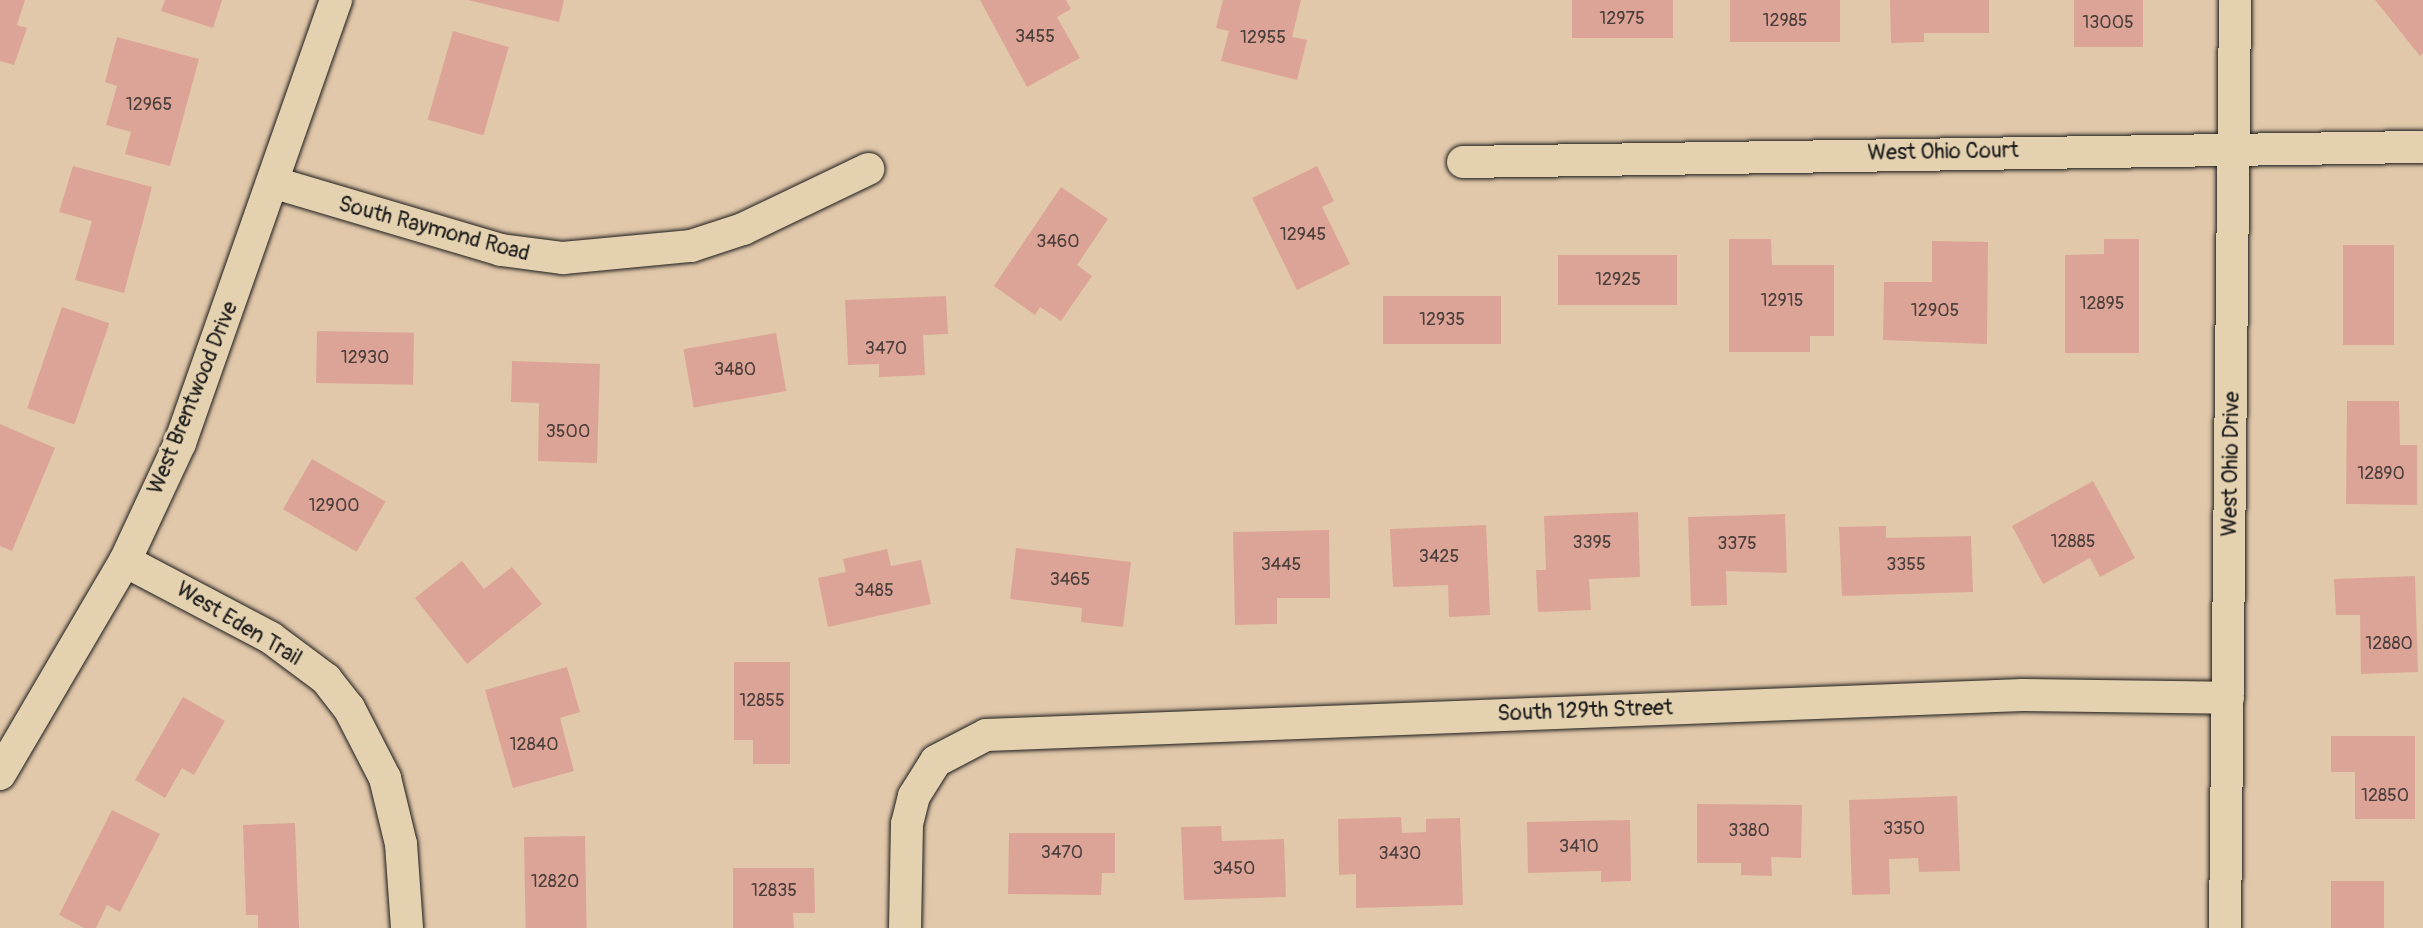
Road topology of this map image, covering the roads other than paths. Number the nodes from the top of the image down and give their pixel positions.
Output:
1 (336, 0) edge
2 (2235, 0) edge
3 (2234, 147) junction
4 (2423, 147) edge
5 (1463, 162) dead end
6 (868, 169) dead end
7 (275, 183) junction
8 (125, 561) junction
9 (2228, 698) junction
10 (0, 774) edge
11 (407, 928) edge
12 (905, 928) edge
13 (2225, 928) edge

1 - 7 street, West Brentwood Drive
2 - 3 street, West Ohio Drive
3 - 4 street, West Ohio Court
3 - 5 street, West Ohio Court
3 - 9 street, West Ohio Drive
6 - 7 street, South Raymond Road
7 - 8 street, West Brentwood Drive
8 - 10 street, West Brentwood Drive
8 - 11 street, West Eden Trail
9 - 12 street, South 129th Street
9 - 13 street, West Ohio Drive

